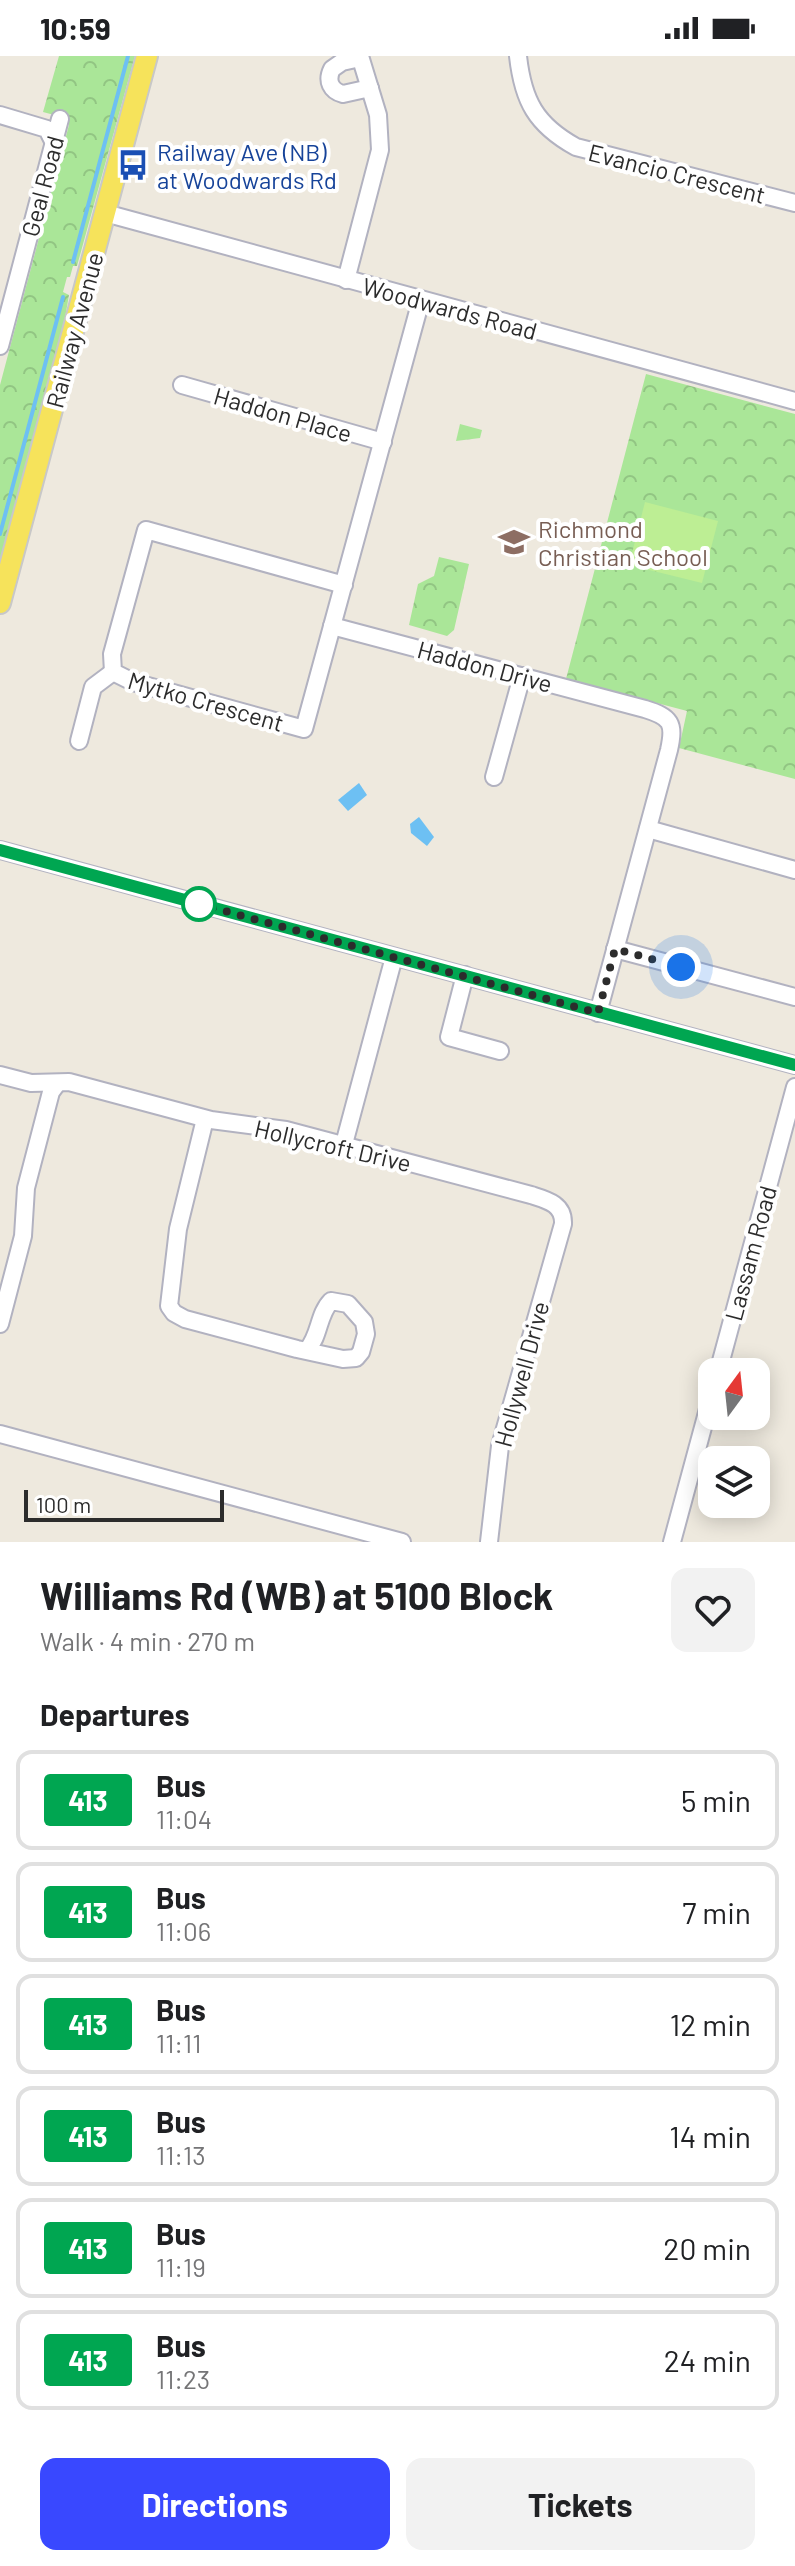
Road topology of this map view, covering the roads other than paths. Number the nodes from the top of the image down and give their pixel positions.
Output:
1 (147, 56) edge
2 (518, 56) edge
3 (360, 57) edge
4 (370, 88) junction
5 (0, 115) edge
6 (60, 119) dead end
7 (54, 143) junction
8 (795, 203) edge
9 (105, 213) junction
10 (346, 280) junction
11 (421, 300) junction
12 (0, 346) edge
13 (182, 385) dead end
14 (795, 401) edge
15 (383, 442) junction
16 (344, 585) junction
17 (0, 603) edge
18 (332, 626) junction
19 (113, 672) junction
20 (522, 676) junction
21 (79, 741) dead end
22 (494, 777) dead end
23 (648, 829) junction
24 (0, 850) edge
25 (795, 870) edge
26 (615, 949) junction
27 (394, 957) junction
28 (465, 975) junction
29 (795, 997) edge
30 (598, 1013) junction
31 (500, 1051) dead end
32 (795, 1065) edge
33 (0, 1075) edge
34 (57, 1084) junction
35 (795, 1087) edge
36 (205, 1119) junction
37 (344, 1144) junction
38 (560, 1209) joint
39 (0, 1324) edge
40 (307, 1350) dead end
41 (722, 1358) edge
42 (702, 1430) edge
43 (0, 1434) edge
44 (402, 1542) edge
45 (489, 1542) edge
46 (672, 1542) edge

1 - 9 main road, Railway Avenue
2 - 8 street, Evancio Crescent
3 - 4 street
3 - 4 street
4 - 10 street
5 - 7 street
6 - 7 street, Geal Road
7 - 12 street, Geal Road
9 - 10 street, Woodwards Road
9 - 17 main road, Railway Avenue
10 - 11 street, Woodwards Road
11 - 14 street, Woodwards Road
11 - 15 street
13 - 15 street, Haddon Place
15 - 16 street
16 - 18 street
16 - 19 street, Mytko Crescent
18 - 19 street, Mytko Crescent
18 - 20 street, Haddon Drive
19 - 21 street
20 - 22 street
20 - 23 street, Haddon Drive
23 - 25 street
23 - 26 street, Haddon Drive
24 - 27 street
26 - 29 street
26 - 30 street, Haddon Drive
27 - 28 street
27 - 37 street
28 - 30 street
28 - 31 street
30 - 32 street
33 - 34 street, Hollycroft Drive
34 - 36 street, Hollycroft Drive
34 - 39 street
35 - 41 street, Lassam Road
36 - 37 street, Hollycroft Drive
36 - 40 street
37 - 38 street, Hollycroft Drive
38 - 45 street, Hollywell Drive
42 - 46 street
43 - 44 street

